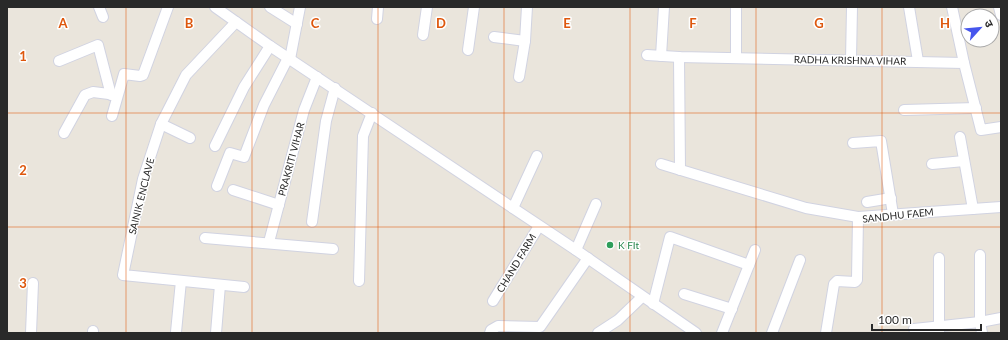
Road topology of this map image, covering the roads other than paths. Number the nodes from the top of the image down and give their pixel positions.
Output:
1 (99, 7) edge
2 (168, 7) edge
3 (215, 7) edge
4 (270, 7) edge
5 (300, 7) edge
6 (378, 7) edge
7 (427, 7) edge
8 (474, 7) edge
9 (527, 7) edge
10 (664, 7) edge
11 (736, 7) edge
12 (852, 7) edge
13 (909, 7) edge
14 (952, 7) edge
15 (999, 7) edge
16 (1001, 15) edge
17 (103, 17) dead end
18 (377, 19) dead end
19 (236, 22) junction
20 (297, 24) junction
21 (423, 34) dead end
22 (494, 37) dead end
23 (525, 40) junction
24 (270, 46) junction
25 (468, 50) dead end
26 (647, 55) dead end
27 (661, 56) junction
28 (679, 57) junction
29 (290, 58) junction
30 (736, 58) junction
31 (852, 60) junction
32 (58, 61) dead end
33 (918, 61) junction
34 (964, 63) junction
35 (317, 77) junction
36 (519, 77) dead end
37 (334, 88) junction
38 (114, 95) junction
39 (976, 108) junction
40 (904, 110) dead end
41 (372, 113) junction
42 (112, 116) dead end
43 (160, 124) junction
44 (1001, 127) edge
45 (64, 133) dead end
46 (960, 136) dead end
47 (190, 138) dead end
48 (852, 143) dead end
49 (216, 146) dead end
50 (537, 156) dead end
51 (964, 161) junction
52 (661, 164) dead end
53 (932, 164) dead end
54 (680, 170) junction
55 (217, 186) dead end
56 (234, 190) dead end
57 (891, 198) junction
58 (867, 202) dead end
59 (596, 204) dead end
60 (279, 205) junction
61 (512, 208) junction
62 (1001, 208) edge
63 (973, 209) junction
64 (893, 214) junction
65 (858, 217) junction
66 (312, 222) dead end
67 (539, 226) junction
68 (205, 238) dead end
69 (269, 242) junction
70 (333, 249) dead end
71 (576, 250) junction
72 (755, 250) dead end
73 (980, 255) dead end
74 (588, 258) junction
75 (939, 258) dead end
76 (800, 260) dead end
77 (749, 265) junction
78 (180, 281) junction
79 (359, 281) dead end
80 (32, 284) dead end
81 (220, 285) junction
82 (244, 287) dead end
83 (684, 294) dead end
84 (642, 297) junction
85 (493, 301) dead end
86 (653, 304) junction
87 (732, 309) junction
88 (1001, 318) edge
89 (980, 322) junction
90 (914, 329) dead end
91 (939, 330) edge
92 (176, 332) dead end
93 (694, 332) edge
94 (31, 333) edge
95 (216, 333) edge
96 (490, 333) edge
97 (598, 333) edge
98 (722, 333) edge
99 (772, 333) edge
100 (826, 333) edge
101 (982, 333) edge

1 - 17 street
2 - 38 street
3 - 19 street
4 - 20 street
5 - 20 street
6 - 18 street
7 - 21 street
8 - 25 street
9 - 23 street
10 - 27 street
11 - 30 street
12 - 31 street
13 - 33 street
14 - 34 street
15 - 16 street
19 - 24 street
19 - 43 street, SAINIK ENCLAVE
20 - 29 street
22 - 23 street
23 - 36 street
24 - 29 street
24 - 49 street
26 - 27 street, RADHA KRISHNA VIHAR
27 - 28 street, RADHA KRISHNA VIHAR
28 - 30 street, RADHA KRISHNA VIHAR
28 - 54 street
29 - 35 street
29 - 55 street
30 - 31 street, RADHA KRISHNA VIHAR
31 - 33 street, RADHA KRISHNA VIHAR
32 - 38 street
33 - 34 street, RADHA KRISHNA VIHAR
34 - 39 street
35 - 37 street
35 - 60 street, PRAKRITI VIHAR
37 - 41 street
37 - 66 street
38 - 42 street
38 - 45 street
39 - 40 street
39 - 44 street
41 - 61 street
41 - 79 street
43 - 47 street
43 - 78 street, SAINIK ENCLAVE
46 - 51 street
48 - 57 street
50 - 61 street
51 - 53 street
51 - 63 street
52 - 54 street
54 - 65 street
56 - 60 street
57 - 58 street
57 - 64 street
59 - 71 street
60 - 69 street, PRAKRITI VIHAR
61 - 67 street
62 - 63 street, SANDHU FAEM
63 - 64 street, SANDHU FAEM
64 - 65 street, SANDHU FAEM
65 - 100 street, SANDHU FAEM
67 - 71 street
67 - 85 street, CHAND FARM
68 - 69 street
69 - 70 street
71 - 74 street
72 - 77 street
73 - 89 street
74 - 84 street
74 - 96 street
75 - 91 street
76 - 99 street
77 - 86 street
77 - 87 street
78 - 81 street, SAINIK ENCLAVE
78 - 92 street
80 - 94 street
81 - 82 street, SAINIK ENCLAVE
81 - 95 street
83 - 87 street
84 - 86 street
84 - 97 street
86 - 93 street
87 - 98 street
88 - 89 street
89 - 91 street
89 - 101 street
90 - 91 street

